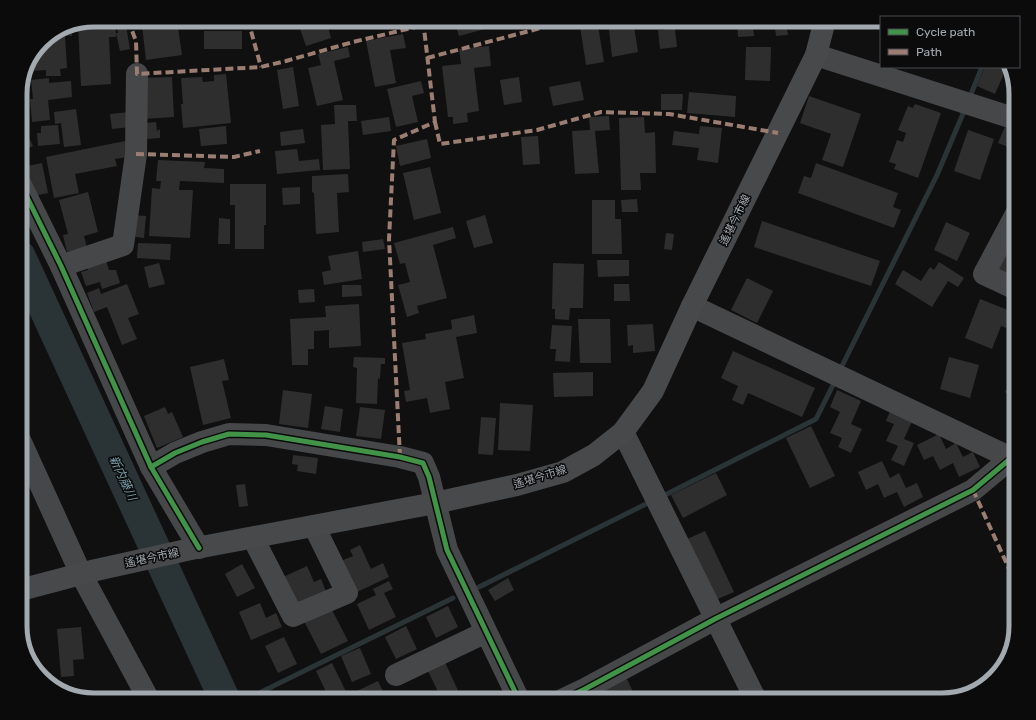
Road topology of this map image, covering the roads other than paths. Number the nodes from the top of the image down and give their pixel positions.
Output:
1 (823, 27) edge
2 (816, 55) junction
3 (137, 74) dead end
4 (1009, 116) edge
5 (27, 198) edge
6 (1009, 227) edge
7 (60, 266) junction
8 (1009, 286) edge
9 (692, 306) junction
10 (623, 432) junction
11 (27, 454) edge
12 (1009, 454) edge
13 (1009, 460) edge
14 (151, 467) junction
15 (435, 503) junction
16 (314, 526) junction
17 (253, 538) junction
18 (195, 549) junction
19 (88, 572) junction
20 (27, 588) edge
21 (715, 619) junction
22 (486, 632) junction
23 (396, 675) dead end
24 (146, 693) edge
25 (516, 693) edge
26 (590, 693) edge
27 (752, 693) edge

1 - 2 main road, 遙堪今市線
2 - 4 street
2 - 9 main road, 遙堪今市線
3 - 7 street
5 - 7 street
6 - 8 street
7 - 14 street
9 - 10 main road, 遙堪今市線
9 - 12 street
10 - 15 main road, 遙堪今市線
10 - 21 street
11 - 19 street
13 - 21 street
14 - 15 street
14 - 18 street
15 - 16 main road, 遙堪今市線
15 - 22 street
16 - 17 main road, 遙堪今市線
16 - 17 street
17 - 18 main road, 遙堪今市線
18 - 19 main road, 遙堪今市線
19 - 20 main road, 遙堪今市線
19 - 24 street
21 - 26 street
21 - 27 street
22 - 23 street
22 - 25 street

